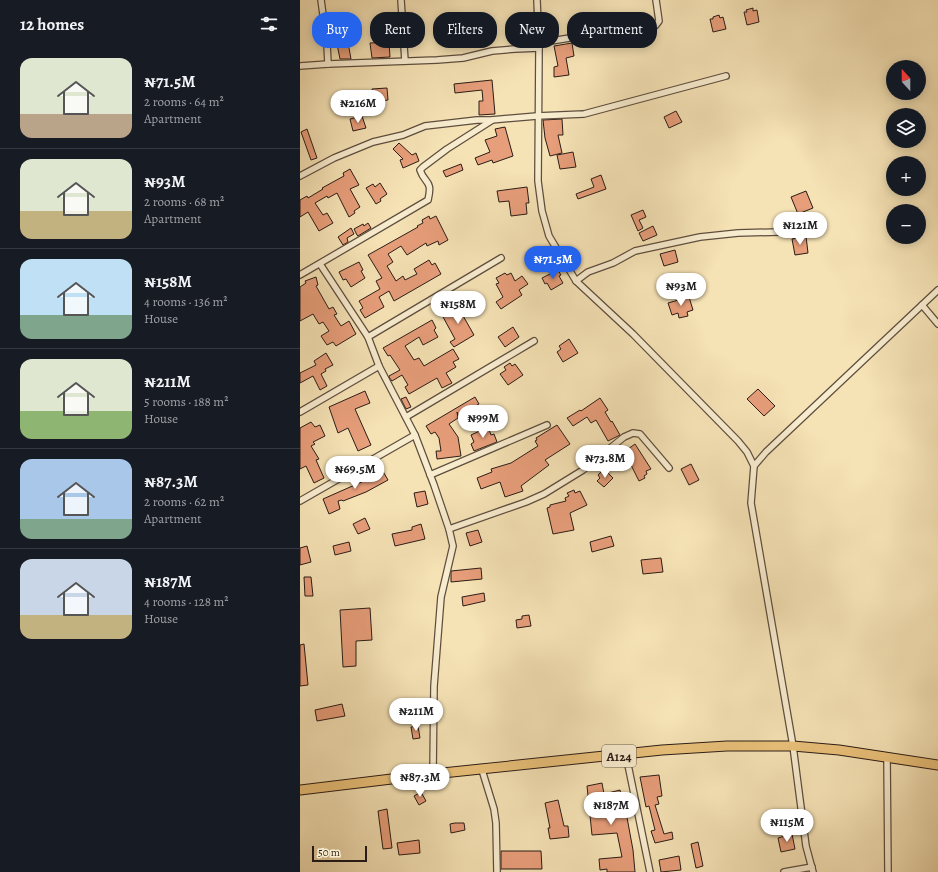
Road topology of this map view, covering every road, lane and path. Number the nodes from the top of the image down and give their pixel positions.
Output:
1 (321, 0) edge
2 (401, 0) edge
3 (537, 0) edge
4 (656, 0) edge
5 (538, 12) edge
6 (559, 41) edge
7 (521, 48) edge
8 (539, 48) edge
9 (405, 61) junction
10 (328, 64) junction
11 (300, 66) edge
12 (726, 76) dead end
13 (538, 116) junction
14 (491, 120) junction
15 (300, 176) edge
16 (779, 232) dead end
17 (501, 258) dead end
18 (320, 264) junction
19 (300, 275) edge
20 (576, 281) junction
21 (938, 290) edge
22 (922, 305) junction
23 (938, 324) edge
24 (368, 336) junction
25 (534, 341) dead end
26 (379, 366) junction
27 (300, 412) edge
28 (406, 417) junction
29 (547, 425) dead end
30 (415, 435) junction
31 (754, 466) junction
32 (669, 468) dead end
33 (430, 475) junction
34 (300, 501) edge
35 (449, 529) junction
36 (793, 746) junction
37 (626, 755) junction
38 (887, 757) junction
39 (938, 765) edge
40 (482, 770) junction
41 (433, 774) junction
42 (300, 790) edge
43 (813, 870) edge
44 (497, 872) edge
45 (650, 872) edge
46 (784, 872) edge
47 (888, 872) edge

1 - 10 street
2 - 9 street
3 - 5 street
4 - 6 street
7 - 9 street
8 - 13 street
9 - 10 street
10 - 11 street
12 - 13 street
13 - 14 street
13 - 20 street
14 - 15 street
14 - 18 street
16 - 20 street
17 - 24 street
18 - 19 street
18 - 24 street
20 - 31 street
21 - 22 street
22 - 23 street
22 - 31 street
24 - 26 street
25 - 28 street
26 - 27 street
26 - 28 street
28 - 30 street
29 - 33 street
30 - 33 street
30 - 34 street
31 - 36 street
32 - 35 street
33 - 35 street
35 - 41 street
36 - 37 highway, A124
36 - 38 highway, A124
36 - 43 street
37 - 40 highway, A124
37 - 45 street
38 - 39 highway, A124
38 - 47 street
40 - 41 highway, A124
40 - 44 street
41 - 42 highway, A124
43 - 46 street

